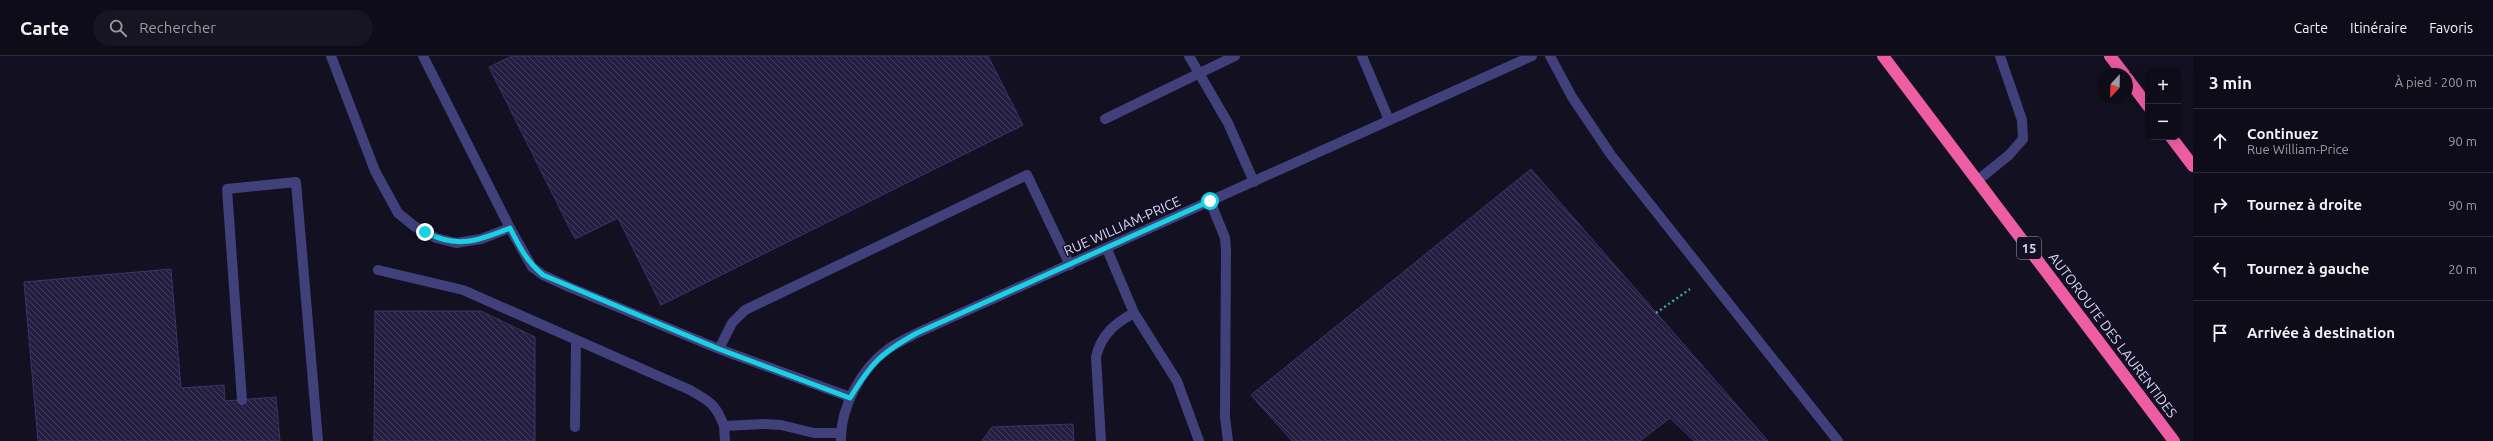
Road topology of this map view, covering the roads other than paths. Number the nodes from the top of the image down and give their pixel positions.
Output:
1 (332, 56) edge
2 (423, 56) edge
3 (1189, 56) edge
4 (1235, 56) edge
5 (1362, 56) edge
6 (1532, 56) edge
7 (1550, 56) edge
8 (1883, 56) edge
9 (2000, 56) edge
10 (2110, 56) edge
11 (2119, 68) edge
12 (1200, 74) junction
13 (2133, 86) edge
14 (2146, 104) edge
15 (1105, 119) dead end
16 (1390, 120) junction
17 (2173, 140) edge
18 (2193, 166) edge
19 (1978, 180) junction
20 (1254, 182) junction
21 (1210, 201) junction
22 (510, 228) junction
23 (1107, 249) junction
24 (1070, 265) junction
25 (378, 270) dead end
26 (1134, 313) junction
27 (576, 340) junction
28 (719, 349) junction
29 (850, 398) junction
30 (242, 400) dead end
31 (724, 426) junction
32 (575, 427) dead end
33 (840, 437) edge
34 (318, 441) edge
35 (725, 441) edge
36 (1101, 441) edge
37 (1199, 441) edge
38 (1228, 441) edge
39 (1838, 441) edge
40 (2174, 441) edge

1 - 22 street
2 - 22 street
3 - 12 street
4 - 12 street
5 - 16 street
6 - 16 street, RUE WILLIAM-PRICE
7 - 39 street
8 - 19 highway, AUTOROUTE DES LAURENTIDES / 15
9 - 19 street
10 - 11 highway
12 - 15 street
12 - 20 street
13 - 14 highway
16 - 20 street, RUE WILLIAM-PRICE
17 - 18 highway
19 - 40 highway, AUTOROUTE DES LAURENTIDES / 15
20 - 21 street, RUE WILLIAM-PRICE
21 - 23 street, RUE WILLIAM-PRICE
21 - 38 street
22 - 28 street
23 - 24 street, RUE WILLIAM-PRICE
23 - 26 street
24 - 28 street
24 - 29 street, RUE WILLIAM-PRICE
25 - 27 street
26 - 36 street
26 - 37 street
27 - 31 street
27 - 32 street
28 - 29 street
29 - 33 street, RUE WILLIAM-PRICE
30 - 34 street
31 - 33 street
31 - 35 street

